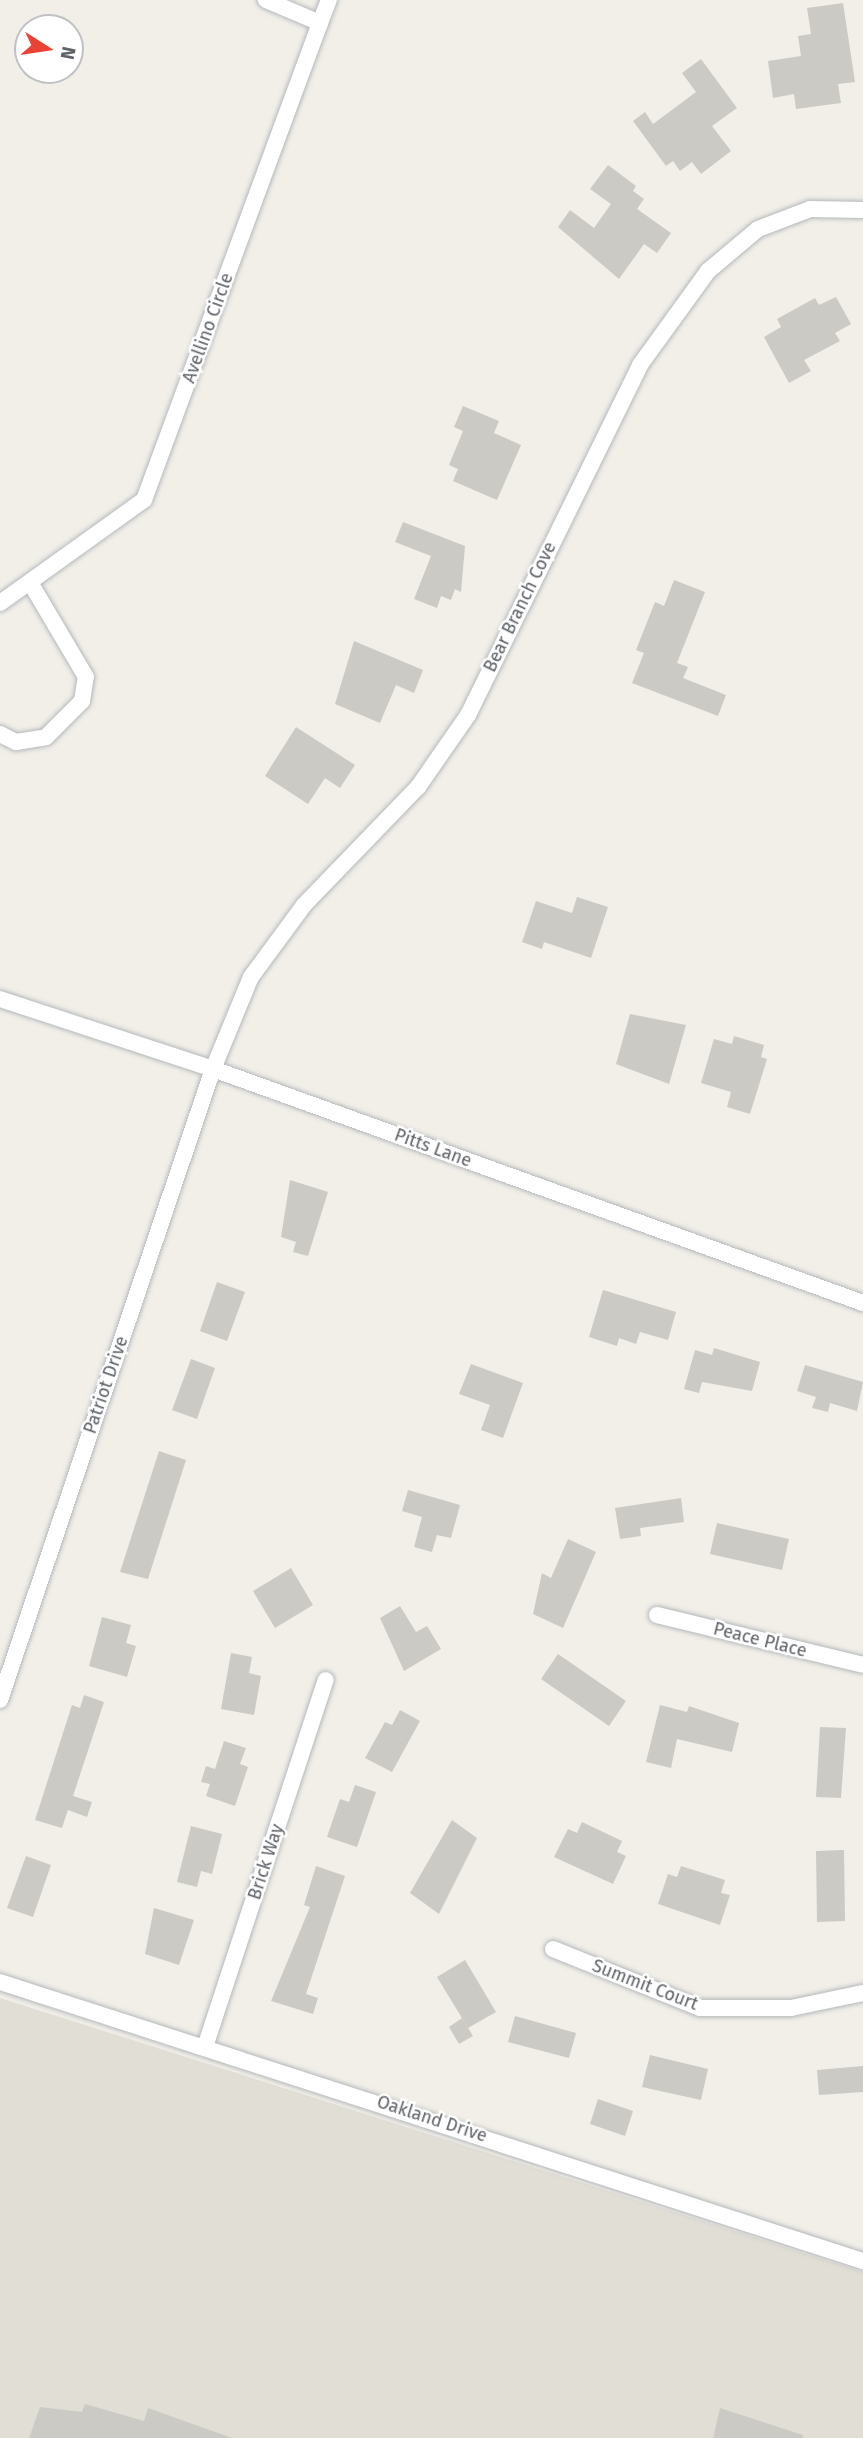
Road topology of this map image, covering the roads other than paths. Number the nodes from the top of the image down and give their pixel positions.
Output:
1 (266, 0) edge
2 (329, 0) edge
3 (320, 23) junction
4 (863, 210) edge
5 (31, 584) junction
6 (0, 603) edge
7 (0, 734) edge
8 (0, 999) edge
9 (213, 1069) junction
10 (863, 1303) edge
11 (657, 1615) dead end
12 (863, 1665) edge
13 (326, 1680) dead end
14 (0, 1700) edge
15 (553, 1949) dead end
16 (0, 1982) edge
17 (863, 1993) edge
18 (206, 2044) junction
19 (863, 2261) edge

1 - 3 street
2 - 3 street, Avellino Circle
3 - 5 street, Avellino Circle
4 - 9 street, Bear Branch Cove
5 - 6 street, Avellino Circle
5 - 7 street
8 - 9 street, Pitts Lane
9 - 10 street, Pitts Lane
9 - 14 street, Patriot Drive
11 - 12 street, Peace Place
13 - 18 street, Brick Way
15 - 17 street, Summit Court
16 - 18 street, Oakland Drive
18 - 19 street, Oakland Drive

